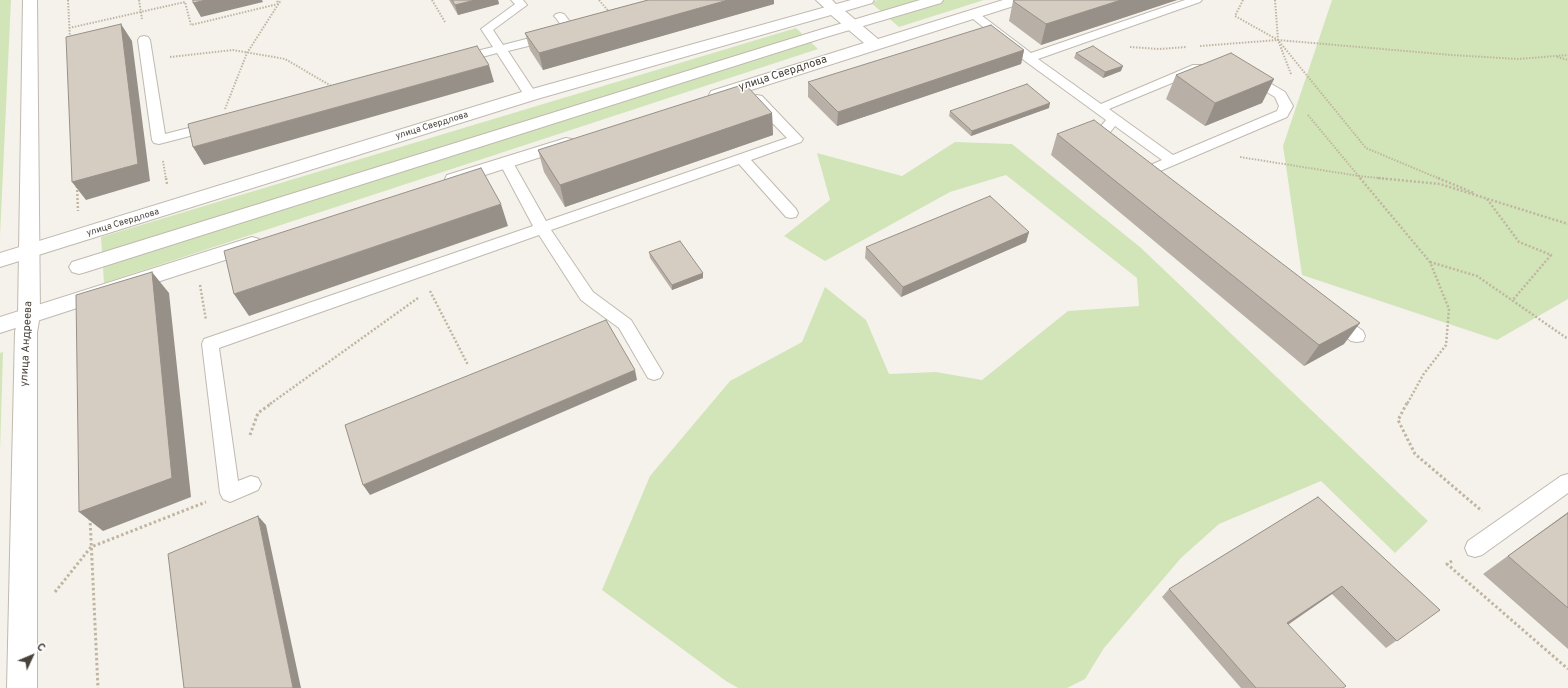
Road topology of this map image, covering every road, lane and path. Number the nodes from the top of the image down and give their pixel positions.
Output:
1 (30, 0) edge
2 (69, 0) edge
3 (277, 0) edge
4 (281, 0) edge
5 (432, 0) edge
6 (517, 0) edge
7 (599, 0) edge
8 (867, 0) edge
9 (936, 0) edge
10 (1018, 0) edge
11 (1196, 0) edge
12 (1243, 0) edge
13 (1275, 0) edge
14 (278, 4) junction
15 (829, 5) edge
16 (973, 14) junction
17 (560, 16) dead end
18 (615, 20) joint
19 (445, 22) dead end
20 (853, 24) junction
21 (69, 28) junction
22 (572, 32) junction
23 (144, 40) dead end
24 (1278, 40) junction
25 (70, 44) edge
26 (874, 44) junction
27 (1129, 46) dead end
28 (1190, 46) dead end
29 (1198, 46) dead end
30 (500, 48) junction
31 (247, 53) junction
32 (1568, 55) edge
33 (1555, 56) junction
34 (1029, 58) junction
35 (147, 60) junction
36 (1568, 60) edge
37 (446, 63) edge
38 (1209, 66) edge
39 (1239, 70) edge
40 (1292, 76) dead end
41 (744, 86) junction
42 (334, 88) edge
43 (531, 95) junction
44 (700, 100) edge
45 (1098, 109) junction
46 (1308, 114) dead end
47 (1113, 119) junction
48 (223, 123) joint
49 (581, 138) edge
50 (159, 140) junction
51 (1195, 152) junction
52 (742, 158) junction
53 (1172, 161) junction
54 (506, 162) junction
55 (1135, 163) junction
56 (1359, 176) junction
57 (77, 182) edge
58 (1159, 182) edge
59 (438, 184) edge
60 (167, 187) dead end
61 (1487, 198) junction
62 (791, 213) dead end
63 (1568, 224) edge
64 (542, 228) junction
65 (79, 237) junction
66 (270, 238) edge
67 (30, 251) junction
68 (0, 260) edge
69 (1430, 262) junction
70 (79, 268) dead end
71 (199, 280) dead end
72 (436, 286) dead end
73 (429, 290) junction
74 (1512, 301) junction
75 (1326, 312) edge
76 (29, 315) junction
77 (0, 325) edge
78 (1357, 336) edge
79 (1568, 339) edge
80 (210, 344) junction
81 (468, 365) dead end
82 (654, 372) dead end
83 (248, 442) dead end
84 (1568, 482) edge
85 (251, 484) dead end
86 (230, 493) junction
87 (89, 516) edge
88 (1502, 529) junction
89 (91, 547) junction
90 (1476, 548) joint
91 (1568, 670) edge
92 (22, 688) edge
93 (98, 688) edge

1 - 67 street, улица Андреева
2 - 21 path
3 - 14 path
4 - 14 path
5 - 19 path
6 - 30 lane
7 - 18 path
8 - 15 street, улица Свердлова
9 - 20 street
10 - 16 street, улица Свердлова
11 - 34 lane
12 - 24 path
13 - 24 path
14 - 21 path
14 - 31 path
15 - 20 street
15 - 43 street, улица Свердлова
16 - 26 street, улица Свердлова
16 - 34 lane
17 - 22 lane
18 - 22 lane
20 - 26 street
20 - 70 street
21 - 25 path
22 - 30 lane
23 - 35 lane
24 - 29 path
24 - 33 path
24 - 40 path
24 - 61 path
26 - 41 street, улица Свердлова
27 - 28 path
30 - 37 lane
30 - 43 lane
31 - 35 path
31 - 42 path
31 - 48 path
32 - 33 path
33 - 36 path
34 - 45 lane
35 - 50 lane
38 - 45 lane
39 - 51 lane
41 - 44 street, улица Свердлова
41 - 52 lane
43 - 65 street, улица Свердлова
45 - 47 lane
46 - 56 path
47 - 53 lane
47 - 55 lane
48 - 50 lane
49 - 54 street
50 - 60 path
51 - 53 lane
51 - 56 path
52 - 62 lane
52 - 64 lane
53 - 55 lane
54 - 59 street
54 - 64 lane
55 - 58 lane
56 - 61 path
56 - 69 path
57 - 65 path
61 - 63 path
61 - 74 path
64 - 80 lane
64 - 82 lane
65 - 67 street, улица Свердлова
66 - 76 street
67 - 68 street, улица Свердлова
67 - 76 street, улица Андреева
69 - 74 path
69 - 88 path
71 - 80 path
72 - 73 path
73 - 81 path
73 - 83 path
74 - 79 path
75 - 78 lane
76 - 77 street
76 - 92 street, улица Андреева
80 - 86 lane
84 - 88 lane
85 - 86 lane
86 - 89 path
87 - 89 path
88 - 90 lane
89 - 93 path
90 - 91 path

